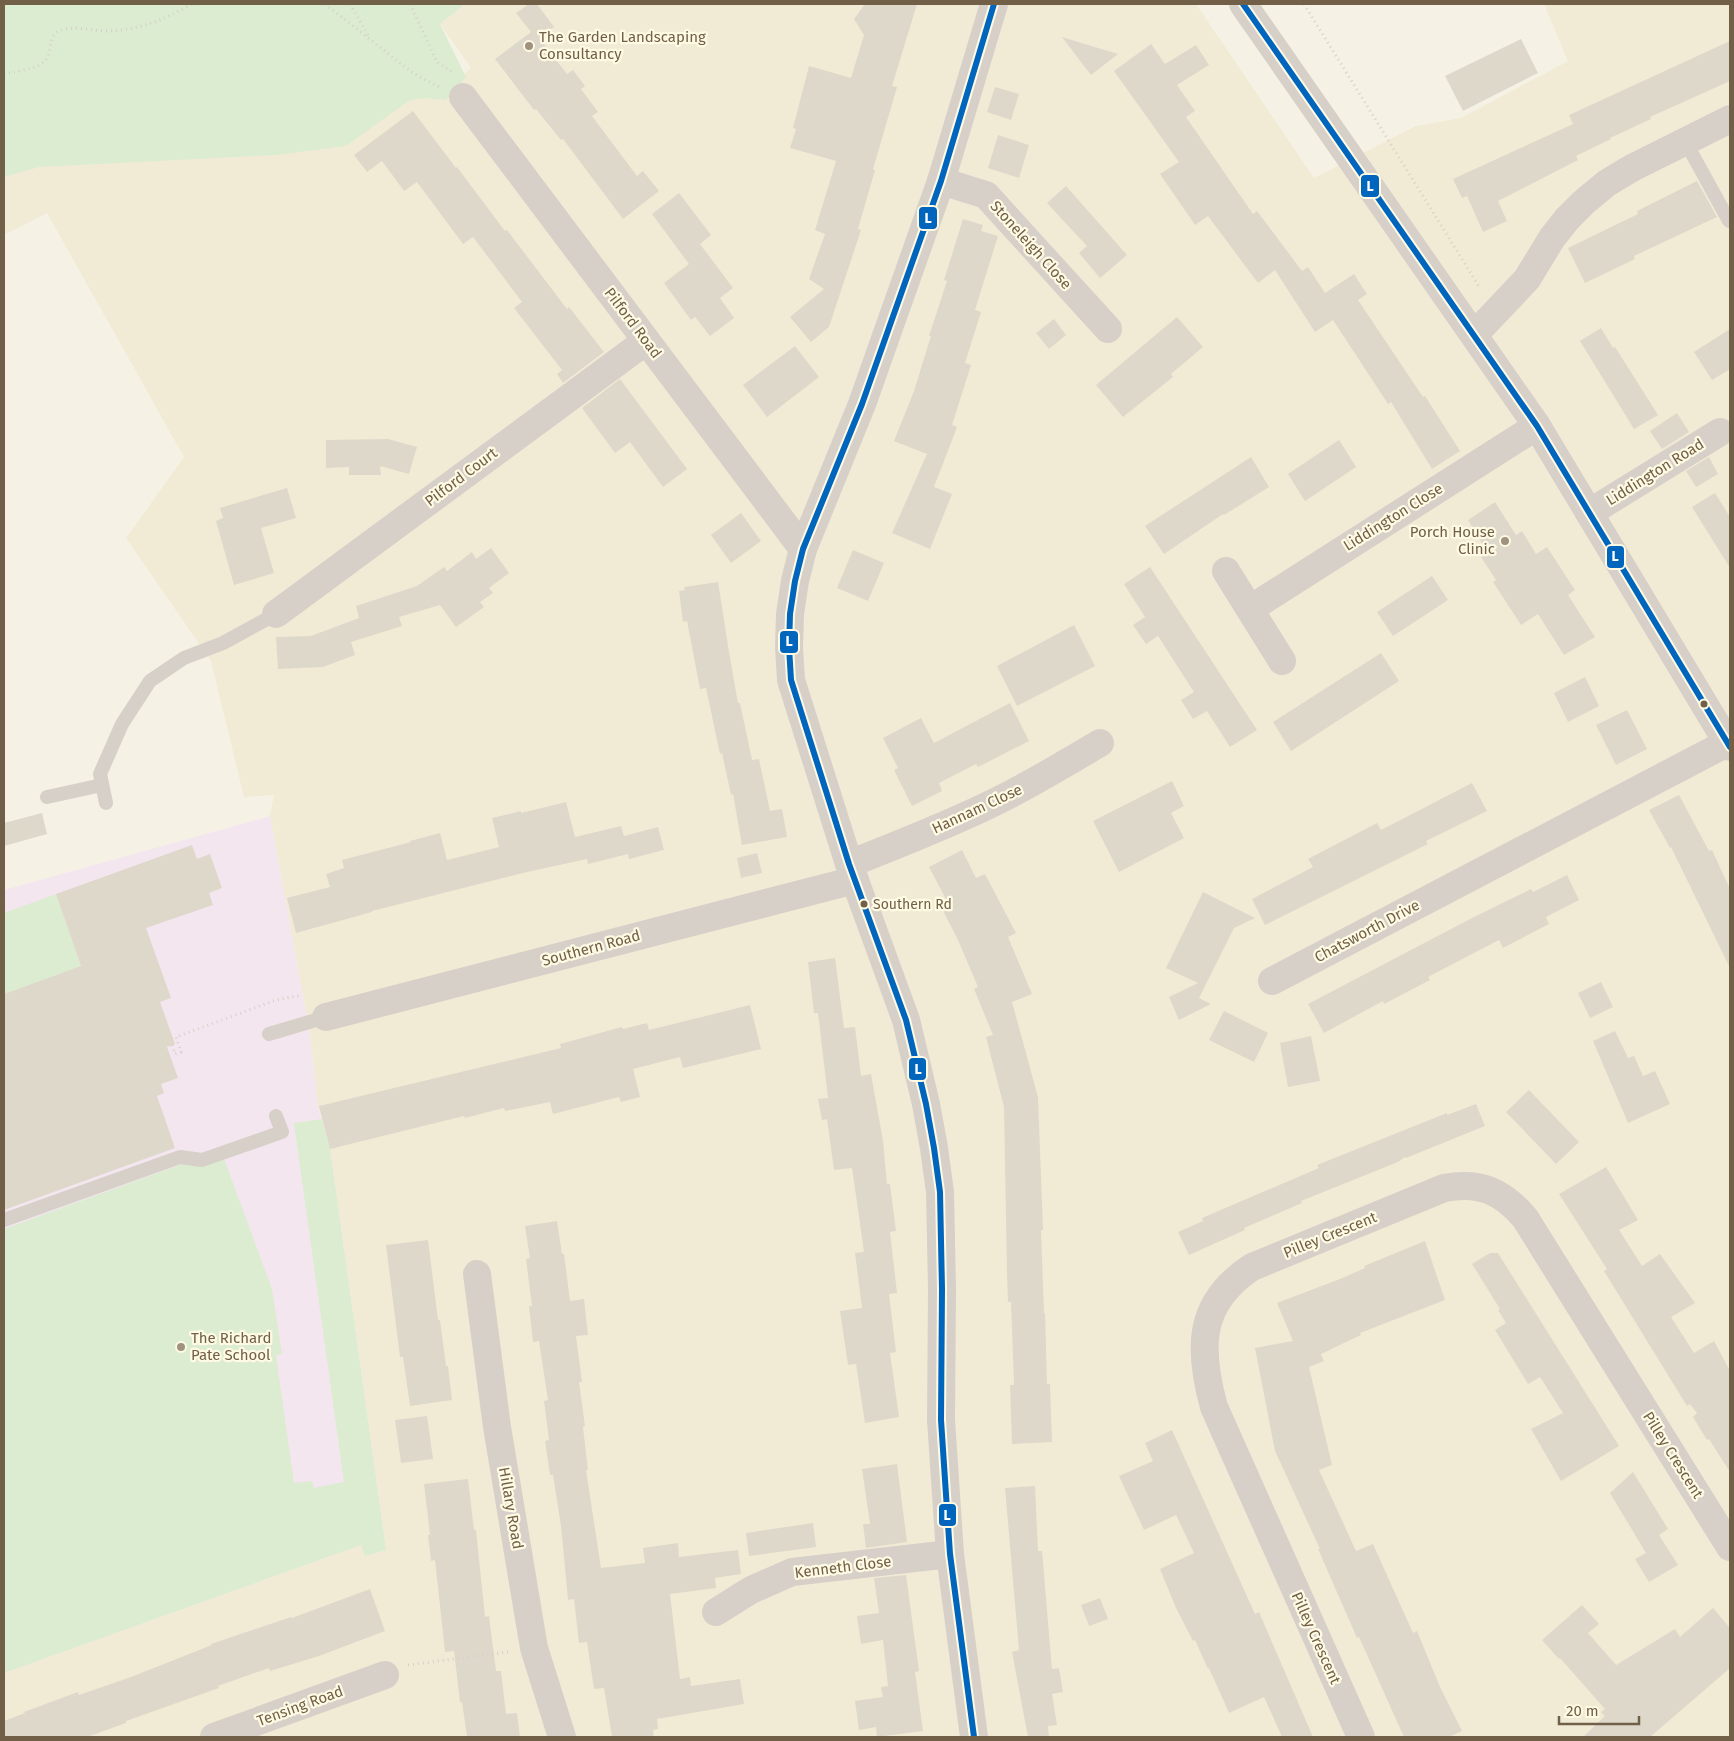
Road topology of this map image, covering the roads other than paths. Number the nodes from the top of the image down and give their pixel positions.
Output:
1 (994, 4) edge
2 (1243, 4) edge
3 (455, 88) road end
4 (1730, 119) edge
5 (1685, 141) junction
6 (941, 181) junction
7 (1729, 221) dead end
8 (1108, 329) dead end
9 (1474, 335) junction
10 (646, 341) junction
11 (1537, 426) junction
12 (1720, 432) dead end
13 (1589, 513) junction
14 (803, 549) junction
15 (1226, 571) dead end
16 (1250, 609) junction
17 (276, 614) joint
18 (1282, 661) dead end
19 (1100, 743) dead end
20 (1729, 745) edge
21 (102, 785) junction
22 (47, 797) dead end
23 (106, 803) dead end
24 (852, 872) junction
25 (1272, 981) dead end
26 (326, 1017) joint
27 (269, 1034) dead end
28 (276, 1116) dead end
29 (4, 1220) edge
30 (477, 1274) dead end
31 (1730, 1547) edge
32 (950, 1554) junction
33 (716, 1612) dead end
34 (385, 1675) road end
35 (241, 1732) edge
36 (214, 1737) edge
37 (562, 1737) edge
38 (974, 1737) edge
39 (1361, 1737) edge

1 - 6 street
2 - 9 street
3 - 10 street, Pilford Road
4 - 5 street
5 - 7 lane
5 - 9 street
6 - 8 street, Stoneleigh Close
6 - 14 street
9 - 11 street
10 - 14 street, Pilford Road
10 - 17 street, Pilford Court
11 - 13 street
11 - 16 street, Liddington Close
12 - 13 street, Liddington Road
13 - 20 street
14 - 24 street
15 - 16 street
16 - 18 street
17 - 21 lane
19 - 24 street, Hannam Close
20 - 25 street, Chatsworth Drive
21 - 22 lane
21 - 23 lane
24 - 26 street, Southern Road
24 - 32 street
26 - 27 lane
28 - 29 lane
30 - 37 street, Hillary Road
31 - 39 street, Pilley Crescent
32 - 33 street, Kenneth Close
32 - 38 street
34 - 35 street, Tensing Road
35 - 36 street, Tensing Road

